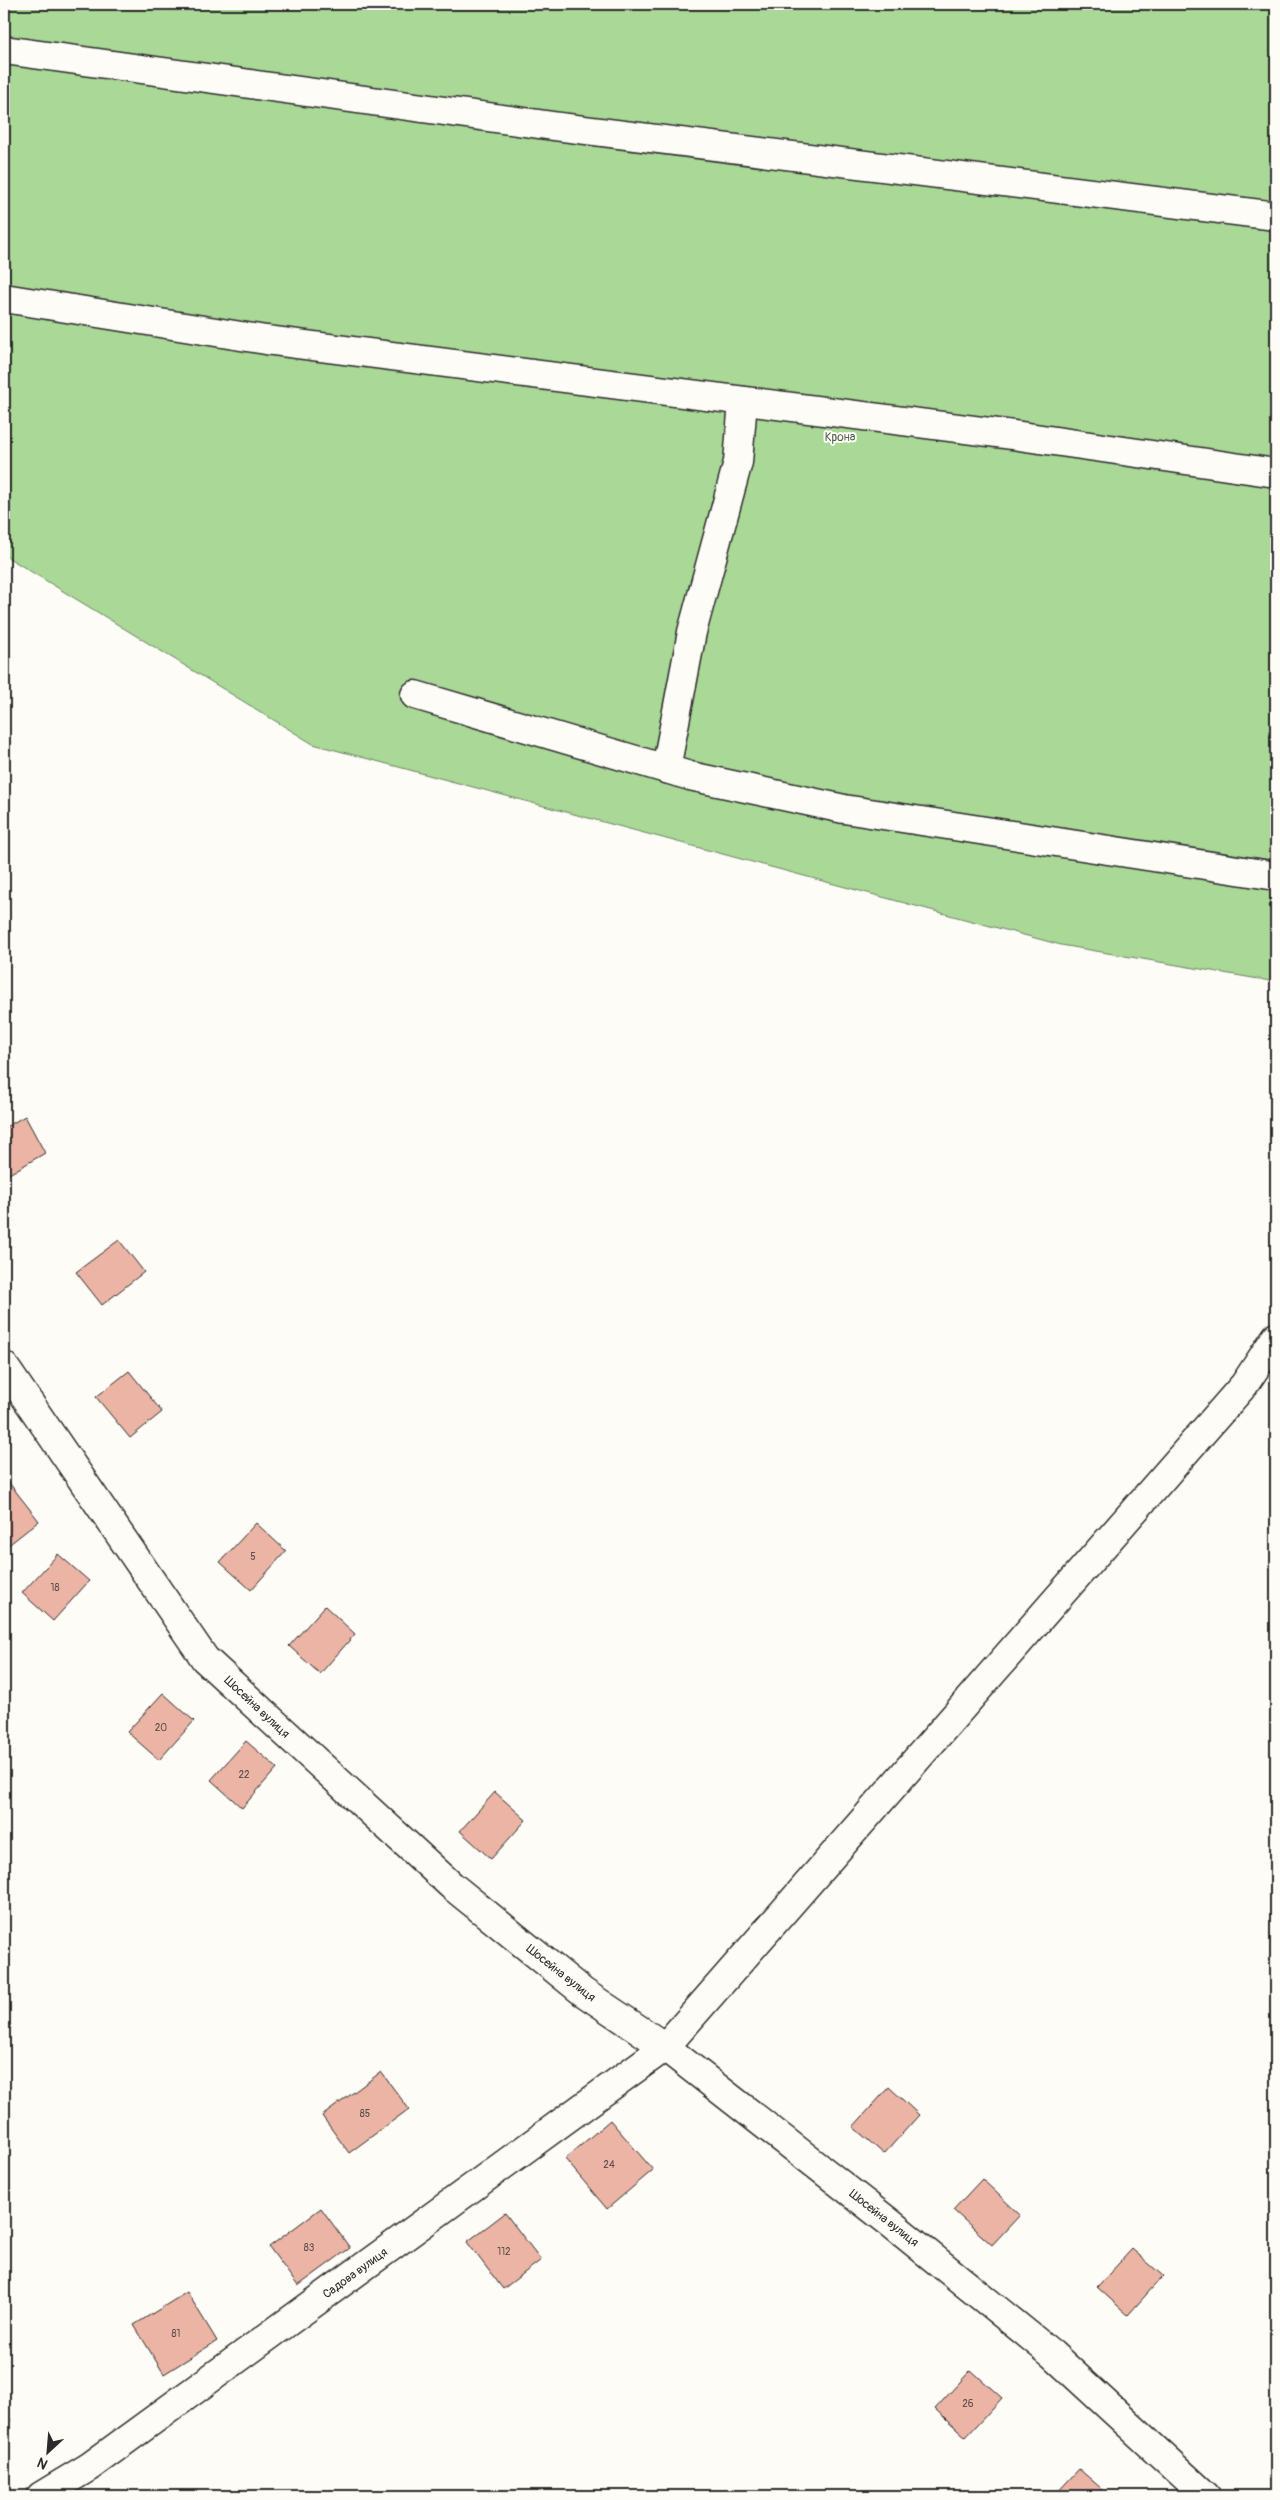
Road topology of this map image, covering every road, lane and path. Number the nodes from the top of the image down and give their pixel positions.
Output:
1 (4, 50) edge
2 (1276, 216) edge
3 (4, 298) edge
4 (743, 401) junction
5 (1276, 473) edge
6 (415, 695) dead end
7 (666, 769) junction
8 (1276, 876) edge
9 (1276, 1337) edge
10 (6, 1378) edge
11 (665, 2047) junction
12 (41, 2496) edge
13 (1206, 2496) edge

1 - 2 street
3 - 4 street
4 - 5 street
4 - 7 street
6 - 7 street
7 - 8 street
9 - 11 street, Садова вулиця
10 - 11 street, Шосейна вулиця
11 - 12 street, Садова вулиця
11 - 13 street, Шосейна вулиця

